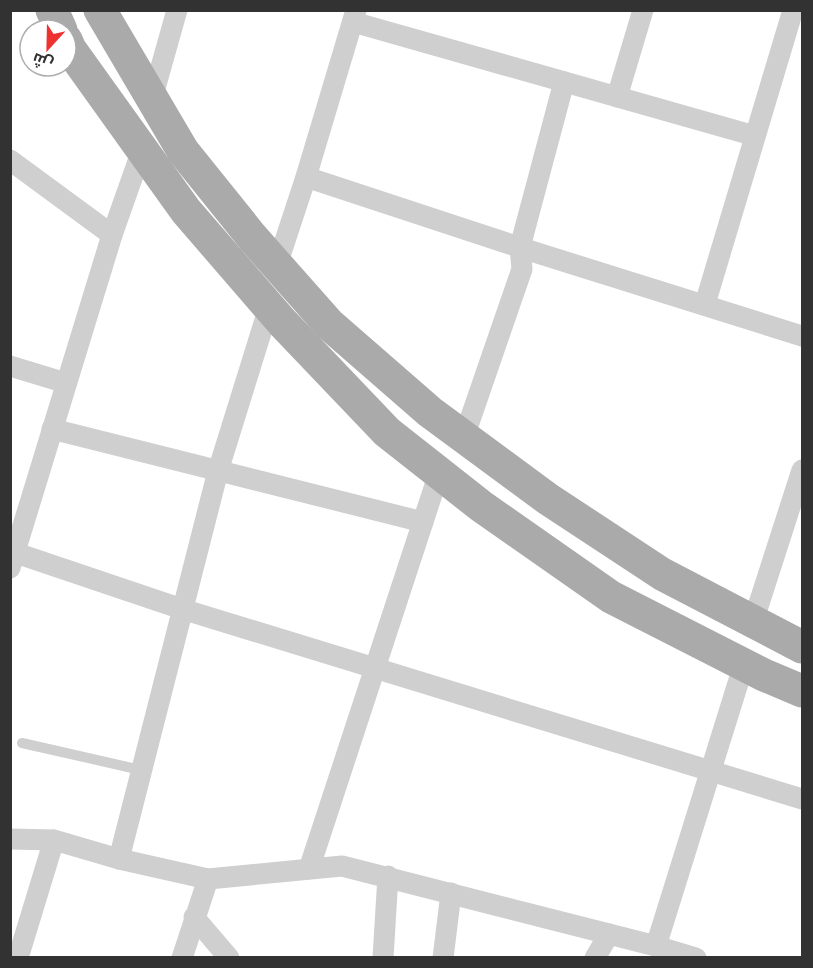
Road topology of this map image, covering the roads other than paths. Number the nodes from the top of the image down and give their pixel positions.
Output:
1 (100, 10) edge
2 (177, 10) edge
3 (643, 10) edge
4 (793, 10) edge
5 (354, 16) edge
6 (78, 60) edge
7 (564, 81) junction
8 (618, 96) junction
9 (152, 99) junction
10 (755, 136) junction
11 (142, 150) junction
12 (10, 160) edge
13 (306, 177) junction
14 (112, 235) junction
15 (520, 247) junction
16 (277, 265) junction
17 (705, 304) junction
18 (269, 307) junction
19 (802, 336) edge
20 (10, 366) edge
21 (66, 383) junction
22 (52, 429) junction
23 (464, 437) junction
24 (802, 470) edge
25 (218, 471) junction
26 (439, 472) junction
27 (423, 522) junction
28 (794, 528) edge
29 (12, 557) edge
30 (182, 609) junction
31 (753, 621) junction
32 (802, 647) edge
33 (744, 664) junction
34 (374, 667) junction
35 (802, 691) edge
36 (22, 743) dead end
37 (141, 770) junction
38 (711, 771) junction
39 (802, 799) edge
40 (10, 839) edge
41 (54, 840) junction
42 (119, 859) junction
43 (309, 869) junction
44 (388, 876) junction
45 (208, 879) junction
46 (451, 893) junction
47 (194, 917) junction
48 (609, 934) junction
49 (667, 951) edge
50 (18, 957) edge
51 (182, 957) edge
52 (229, 957) edge
53 (383, 957) edge
54 (442, 957) edge
55 (595, 957) edge
56 (696, 957) edge

1 - 9 main road
2 - 9 street
3 - 8 street
4 - 10 street
5 - 7 street
5 - 13 street
6 - 11 main road
7 - 8 street
7 - 15 street
8 - 10 street
9 - 16 main road
10 - 17 street
11 - 14 street
11 - 18 main road
12 - 14 street
13 - 15 street
13 - 16 street
14 - 21 street
15 - 17 street
15 - 23 street
16 - 23 main road
17 - 19 street
18 - 25 street
18 - 26 main road
20 - 21 street
21 - 22 street
22 - 25 street
22 - 29 street
23 - 31 main road
24 - 28 street
25 - 27 street
25 - 30 street
26 - 27 street
26 - 33 main road
27 - 34 street
28 - 31 street
29 - 30 street
30 - 34 street
30 - 37 street
31 - 32 main road
33 - 35 main road
33 - 38 street
34 - 38 street
34 - 43 street
36 - 37 lane
37 - 42 street
38 - 39 street
38 - 49 street
40 - 41 street
41 - 42 street
41 - 50 street
42 - 45 street
43 - 44 street
43 - 45 street
44 - 46 street
44 - 53 street
45 - 47 street
46 - 48 street
46 - 54 street
47 - 51 street
47 - 52 street
48 - 49 street
48 - 55 street
49 - 56 street

